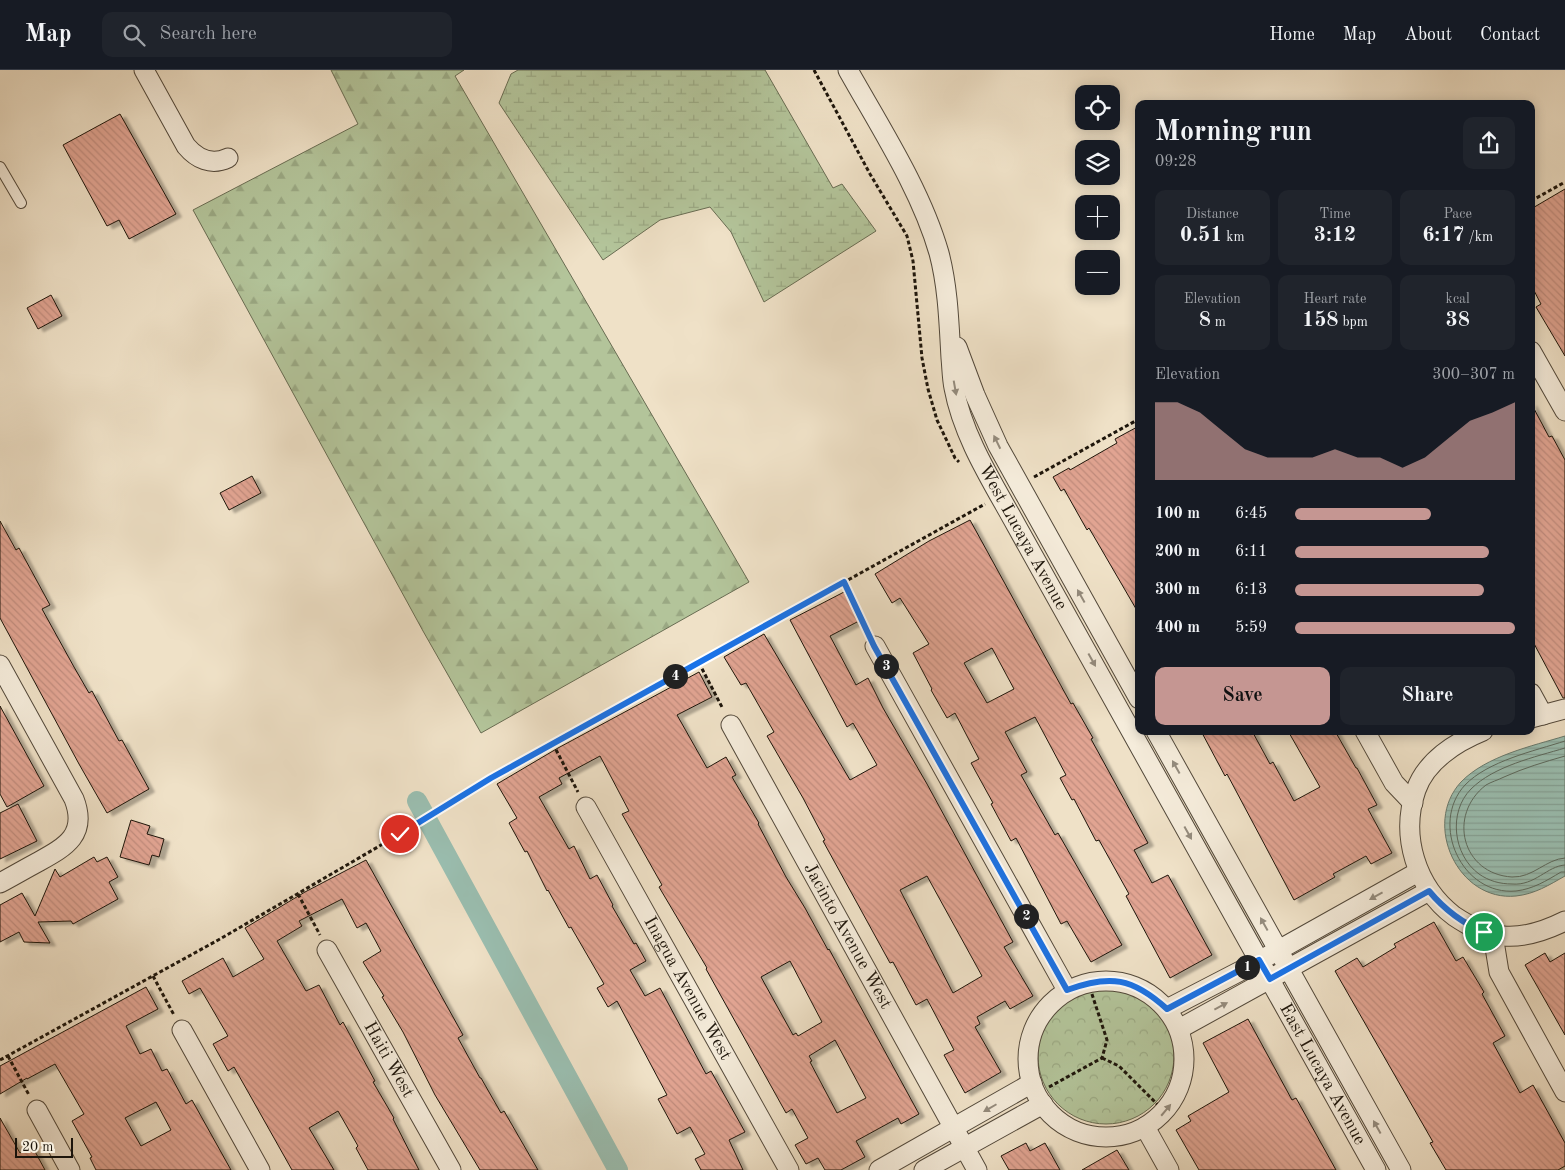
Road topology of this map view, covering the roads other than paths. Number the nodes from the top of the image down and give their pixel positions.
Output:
1 (144, 70) edge
2 (848, 70) edge
3 (228, 158) dead end
4 (0, 167) edge
5 (21, 203) dead end
6 (948, 322) junction
7 (1535, 358) edge
8 (1565, 411) edge
9 (1008, 463) junction
10 (988, 474) junction
11 (1100, 630) junction
12 (1081, 640) junction
13 (874, 646) road end
14 (0, 665) edge
15 (1135, 692) edge
16 (1565, 708) edge
17 (1537, 716) edge
18 (731, 726) road end
19 (1158, 735) edge
20 (1367, 735) edge
21 (1475, 735) edge
22 (1191, 793) junction
23 (1413, 803) junction
24 (1172, 804) junction
25 (586, 807) road end
26 (1418, 872) junction
27 (0, 883) edge
28 (1429, 891) junction
29 (1565, 921) edge
30 (1493, 935) junction
31 (327, 950) road end
32 (1278, 950) junction
33 (1259, 960) junction
34 (1288, 969) junction
35 (1270, 979) junction
36 (1067, 990) junction
37 (1167, 1009) junction
38 (1179, 1029) junction
39 (182, 1030) road end
40 (1565, 1092) edge
41 (1357, 1093) junction
42 (1037, 1094) junction
43 (1339, 1103) junction
44 (37, 1110) road end
45 (1145, 1127) junction
46 (954, 1128) junction
47 (964, 1147) junction
48 (70, 1170) edge
49 (260, 1170) edge
50 (451, 1170) edge
51 (789, 1170) edge
52 (879, 1170) edge
53 (924, 1170) edge
54 (977, 1170) edge
55 (1169, 1170) edge
56 (1376, 1170) edge
57 (1401, 1170) edge

1 - 3 street
2 - 6 street, West Lucaya Avenue
4 - 5 lane
9 -> 6 street
6 -> 10 street, West Lucaya Avenue
7 - 8 street
9 - 10 street
11 -> 9 street
10 - 12 street, West Lucaya Avenue
11 - 12 street
11 - 15 street
12 -> 24 street, West Lucaya Avenue
13 - 36 street
14 - 27 street
16 - 17 street
18 - 46 street, Jacinto Avenue West
22 -> 19 street
20 - 23 street
21 - 23 street
22 - 24 street
32 -> 22 street
23 - 26 street
24 -> 33 street, West Lucaya Avenue
25 - 51 street, Inagua Avenue West
26 - 28 street
26 -> 32 street
28 - 30 street
28 - 34 street
29 - 30 street
30 - 40 street
31 - 50 street, Haiti West
32 - 33 street
32 - 34 street
33 - 35 street, West Lucaya Avenue
33 - 37 street
34 - 35 street
34 - 41 street
38 -> 35 street
35 - 43 street, East Lucaya Avenue
36 - 37 street
36 - 42 street
37 - 38 street
45 -> 38 street
39 - 49 street
41 - 43 street
57 -> 41 street
42 - 45 street
42 -> 46 street
42 - 47 street
43 - 56 street, East Lucaya Avenue
44 - 48 street
45 - 55 street
46 - 47 street, Jacinto Avenue West
46 - 52 street
47 - 53 street
47 - 54 street, Jacinto Avenue West

